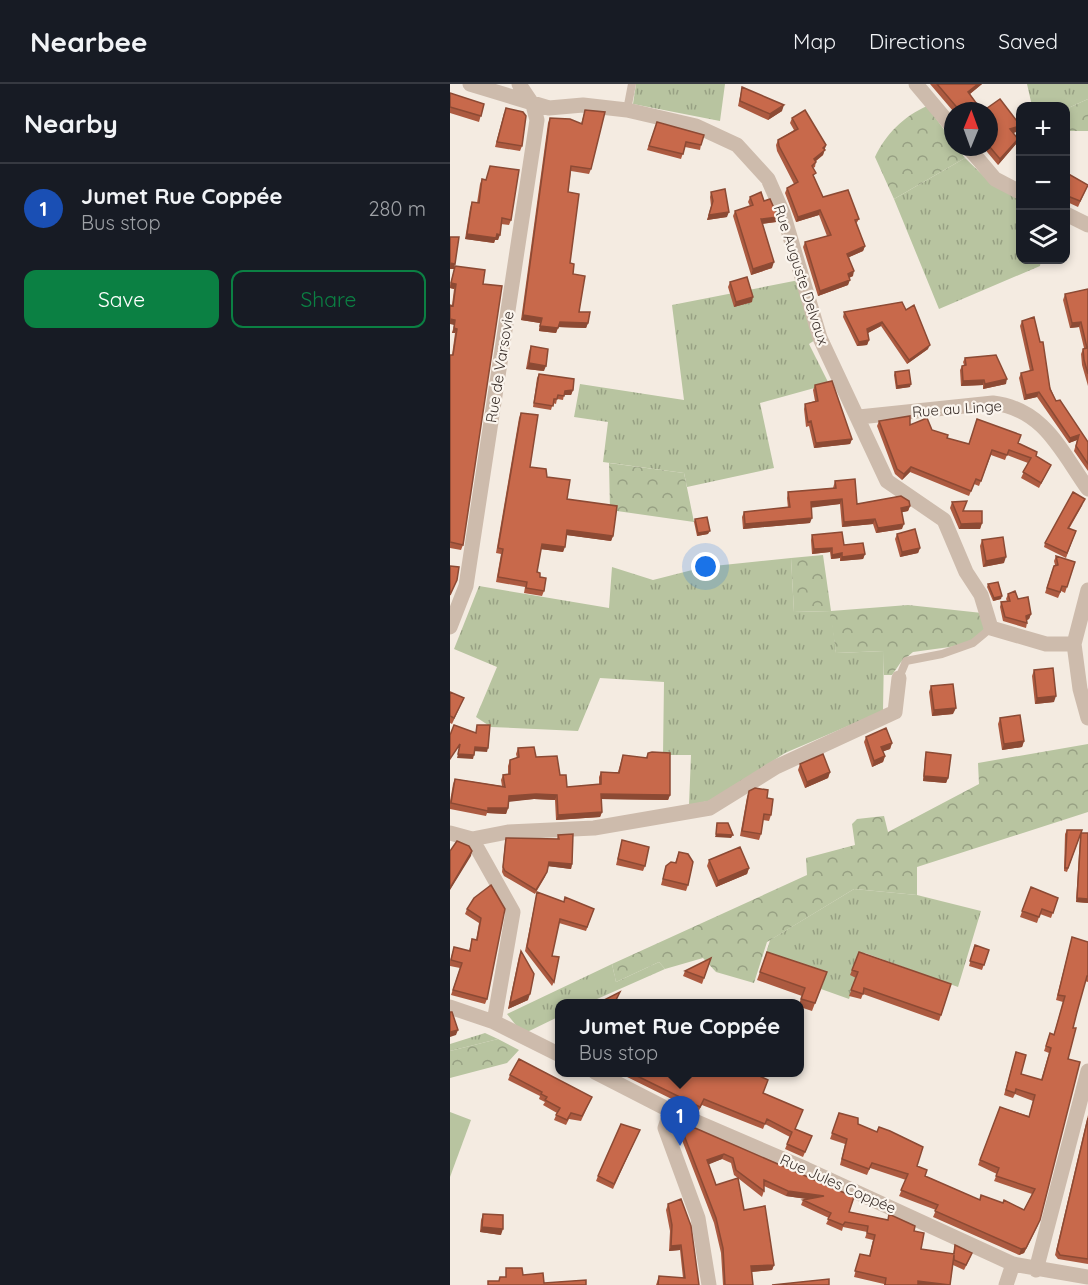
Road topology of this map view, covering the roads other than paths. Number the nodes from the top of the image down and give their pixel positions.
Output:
1 (470, 84) edge
2 (519, 84) edge
3 (632, 84) edge
4 (916, 84) edge
5 (533, 105) junction
6 (627, 110) junction
7 (944, 117) edge
8 (976, 156) edge
9 (1016, 190) edge
10 (1070, 216) edge
11 (1088, 225) edge
12 (858, 417) junction
13 (1088, 489) edge
14 (1088, 591) edge
15 (450, 627) edge
16 (991, 628) junction
17 (1074, 644) junction
18 (899, 678) joint
19 (1088, 718) edge
20 (450, 833) edge
21 (472, 839) junction
22 (450, 1006) edge
23 (494, 1022) junction
24 (555, 1052) edge
25 (1088, 1071) edge
26 (605, 1077) edge
27 (671, 1111) junction
28 (1013, 1264) junction
29 (1036, 1270) junction
30 (1088, 1277) edge
31 (709, 1285) edge
32 (1006, 1285) edge

1 - 5 street, Rue Auguste Delvaux
2 - 5 street
3 - 6 lane
4 - 7 street
5 - 6 street, Rue Auguste Delvaux
5 - 15 street, Rue de Varsovie
6 - 12 street, Rue Auguste Delvaux
8 - 9 street
10 - 11 street
12 - 13 street, Rue au Linge
12 - 16 street, Rue Auguste Delvaux
14 - 17 street
16 - 17 street
16 - 18 lane
17 - 19 street
18 - 21 street
20 - 21 street
21 - 23 street
22 - 23 street
23 - 24 street
25 - 29 street
26 - 27 street, Rue Jules Coppée
27 - 28 street, Rue Jules Coppée
27 - 31 street
28 - 29 street, Rue Jules Coppée
28 - 32 street
29 - 30 street, Rue Jules Coppée

